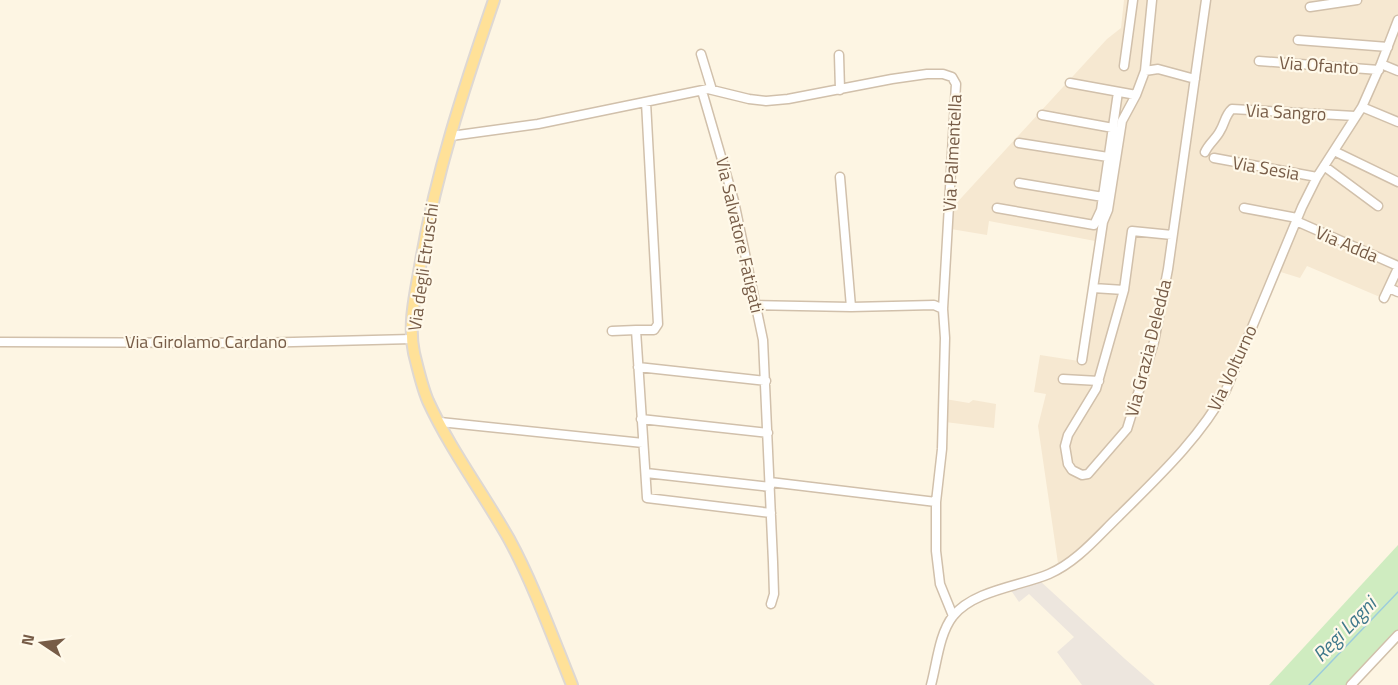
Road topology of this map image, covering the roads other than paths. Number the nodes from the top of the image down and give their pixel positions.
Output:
1 (494, 0) edge
2 (1133, 0) edge
3 (1152, 0) edge
4 (1206, 0) edge
5 (1357, 0) edge
6 (1310, 7) dead end
7 (1398, 20) edge
8 (1298, 40) dead end
9 (1388, 47) junction
10 (701, 54) dead end
11 (839, 55) dead end
12 (1259, 61) dead end
13 (1124, 66) dead end
14 (1380, 67) junction
15 (1145, 71) junction
16 (1398, 71) edge
17 (1195, 79) junction
18 (1070, 83) dead end
19 (712, 90) junction
20 (840, 90) junction
21 (702, 91) junction
22 (1118, 92) junction
23 (1136, 95) junction
24 (646, 102) junction
25 (1362, 107) junction
26 (1042, 115) dead end
27 (1355, 116) junction
28 (1398, 122) edge
29 (1113, 128) junction
30 (451, 136) junction
31 (1018, 143) dead end
32 (1334, 151) junction
33 (1205, 152) dead end
34 (1108, 157) junction
35 (1214, 158) dead end
36 (1324, 166) junction
37 (840, 177) dead end
38 (1317, 177) junction
39 (1398, 182) edge
40 (1019, 183) dead end
41 (1103, 197) junction
42 (1378, 206) dead end
43 (997, 208) dead end
44 (1244, 208) dead end
45 (1296, 220) junction
46 (1172, 235) junction
47 (1398, 267) edge
48 (1093, 288) junction
49 (1389, 288) junction
50 (1124, 290) junction
51 (1398, 292) edge
52 (1384, 298) dead end
53 (756, 304) junction
54 (851, 307) junction
55 (943, 309) junction
56 (636, 330) junction
57 (612, 331) dead end
58 (412, 339) junction
59 (0, 342) edge
60 (1082, 360) dead end
61 (638, 367) junction
62 (1063, 379) dead end
63 (766, 381) junction
64 (1099, 381) junction
65 (641, 419) junction
66 (440, 422) junction
67 (768, 433) junction
68 (643, 443) junction
69 (645, 473) junction
70 (770, 484) junction
71 (936, 502) junction
72 (771, 513) junction
73 (771, 604) dead end
74 (953, 616) junction
75 (1398, 635) edge
76 (572, 685) edge
77 (931, 685) edge
78 (1351, 685) edge

1 - 30 main road, Via degli Etruschi
2 - 13 street
3 - 15 street
4 - 17 street, Via Grazia Deledda
5 - 6 street
7 - 9 street, Via Volturno
8 - 9 street
9 - 14 street, Via Volturno
10 - 19 street
11 - 20 street
12 - 14 street, Via Ofanto
14 - 16 street, Via Ofanto
14 - 25 street, Via Volturno
15 - 17 street
15 - 23 street
17 - 46 street, Via Grazia Deledda
18 - 22 street
19 - 20 street, Via Palmentella
19 - 21 street, Via Palmentella
20 - 55 street, Via Palmentella
21 - 24 street, Via Palmentella
21 - 53 street, Via Salvatore Fatigati
22 - 23 street
22 - 29 street
23 - 48 street
24 - 30 street, Via Palmentella
24 - 56 street
25 - 27 street, Via Volturno
25 - 28 street
26 - 29 street
27 - 32 street, Via Volturno
27 - 33 street, Via Sangro
29 - 34 street
30 - 58 main road, Via degli Etruschi
31 - 34 street
32 - 36 street, Via Volturno
32 - 39 street
34 - 41 street
35 - 38 street, Via Sesia
36 - 38 street, Via Volturno
36 - 42 street
37 - 54 street
38 - 45 street, Via Volturno
40 - 41 street
41 - 43 street
44 - 45 street, Via Adda
45 - 47 street, Via Adda
45 - 74 street, Via Volturno
46 - 50 street, Via Grazia Deledda
46 - 64 street, Via Grazia Deledda
47 - 49 street
48 - 50 street, Via Grazia Deledda
48 - 60 street
49 - 51 street
49 - 52 street
50 - 64 street, Via Grazia Deledda
53 - 54 street
53 - 63 street, Via Salvatore Fatigati
54 - 55 street
55 - 71 street, Via Palmentella
56 - 57 street
56 - 61 street
58 - 59 street, Via Girolamo Cardano
58 - 66 main road, Via degli Etruschi
61 - 63 street
61 - 65 street
62 - 64 street
63 - 67 street, Via Salvatore Fatigati
65 - 67 street
65 - 68 street
66 - 68 street
66 - 76 main road, Via degli Etruschi
67 - 70 street, Via Salvatore Fatigati
68 - 69 street
69 - 70 street
69 - 72 street
70 - 71 street
70 - 72 street, Via Salvatore Fatigati
71 - 74 street, Via Palmentella
72 - 73 street, Via Salvatore Fatigati
74 - 77 street
75 - 78 street

